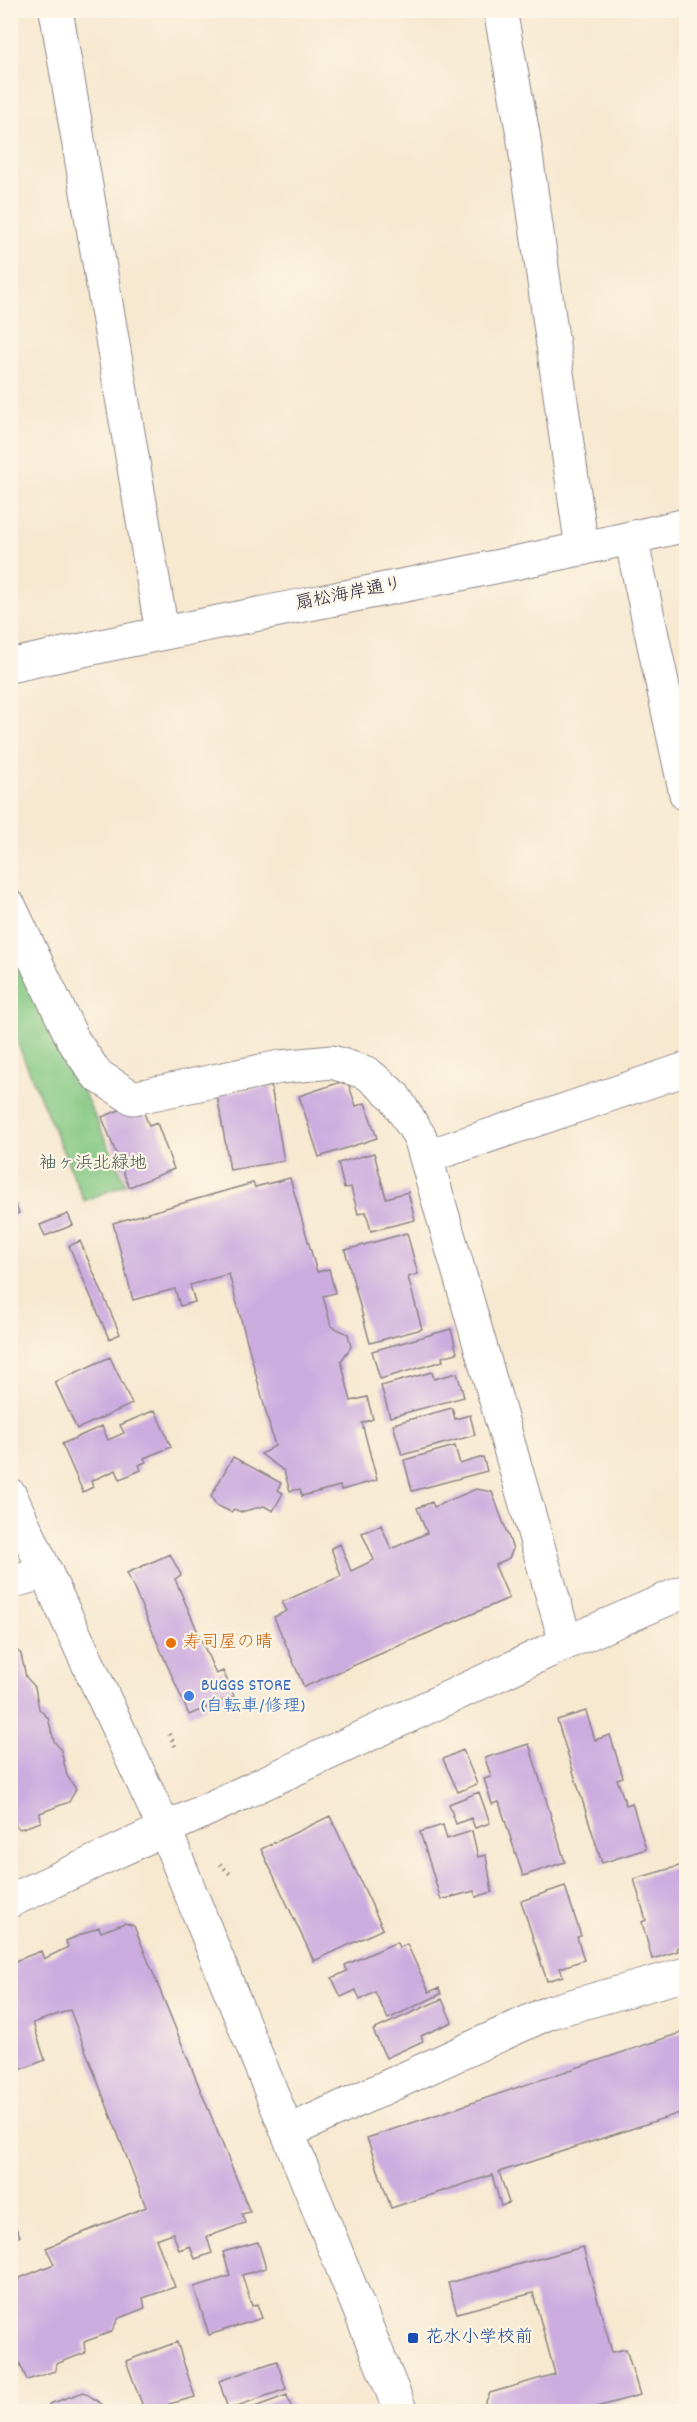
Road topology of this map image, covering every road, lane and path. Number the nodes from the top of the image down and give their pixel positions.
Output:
1 (56, 10) edge
2 (500, 10) edge
3 (687, 525) edge
4 (632, 538) junction
5 (582, 549) junction
6 (162, 632) junction
7 (10, 666) edge
8 (687, 794) edge
9 (10, 907) edge
10 (687, 1069) edge
11 (426, 1157) junction
12 (10, 1495) edge
13 (46, 1572) junction
14 (10, 1582) edge
15 (687, 1591) edge
16 (566, 1643) junction
17 (169, 1734) dead end
18 (177, 1750) dead end
19 (165, 1830) junction
20 (220, 1864) dead end
21 (230, 1874) dead end
22 (10, 1901) edge
23 (687, 1974) edge
24 (288, 2132) junction
25 (401, 2412) edge

1 - 6 street
2 - 5 street
3 - 4 street, 扇松海岸通り
4 - 5 street, 扇松海岸通り
4 - 8 street
5 - 6 street, 扇松海岸通り
6 - 7 street, 扇松海岸通り
9 - 11 street
10 - 11 street
11 - 16 street
12 - 13 street
13 - 14 street
13 - 19 street
15 - 16 street
16 - 19 street
17 - 18 path
19 - 22 street
19 - 24 street
20 - 21 path
23 - 24 street
24 - 25 street

